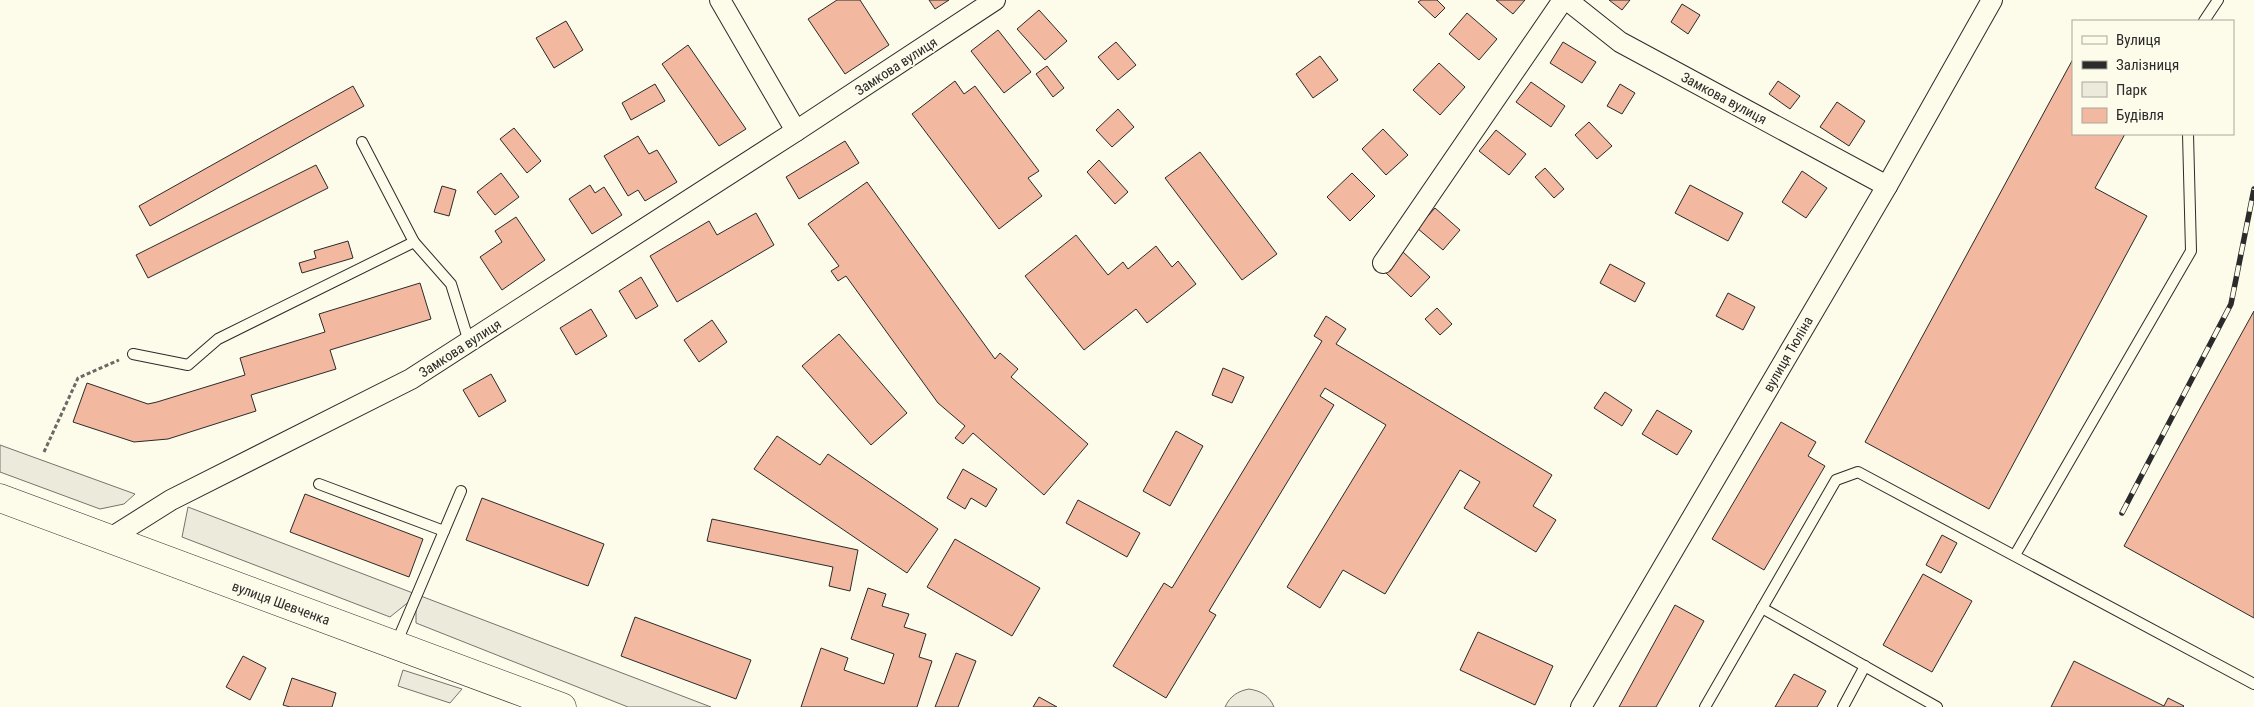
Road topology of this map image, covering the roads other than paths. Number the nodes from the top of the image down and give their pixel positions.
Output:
1 (720, 0) edge
2 (995, 0) edge
3 (1563, 0) edge
4 (1567, 0) edge
5 (1992, 0) edge
6 (2218, 0) edge
7 (2205, 20) edge
8 (796, 131) junction
9 (2188, 135) edge
10 (362, 142) dead end
11 (1887, 186) junction
12 (414, 242) junction
13 (1383, 262) dead end
14 (469, 342) junction
15 (133, 354) road end
16 (319, 484) dead end
17 (461, 491) dead end
18 (0, 498) edge
19 (444, 531) junction
20 (109, 539) junction
21 (2015, 555) junction
22 (1762, 608) junction
23 (396, 645) junction
24 (1865, 666) junction
25 (2254, 684) edge
26 (562, 707) edge
27 (1581, 707) edge
28 (1705, 707) edge
29 (1843, 707) edge
30 (1937, 707) edge

1 - 8 street
2 - 8 street, Замкова вулиця
3 - 13 street
4 - 11 street, Замкова вулиця
5 - 11 street, вулиця Тюліна
6 - 7 lane
8 - 14 street, Замкова вулиця
9 - 21 lane
10 - 12 lane
11 - 27 street, вулиця Тюліна
12 - 14 lane
12 - 15 lane
14 - 20 street, Замкова вулиця
16 - 19 lane
17 - 19 lane
18 - 20 main road, вулиця Шевченка
19 - 23 lane
20 - 23 main road, вулиця Шевченка
21 - 22 lane
21 - 25 lane
22 - 24 lane
22 - 28 lane
23 - 26 main road, вулиця Шевченка
24 - 29 lane
24 - 30 lane

